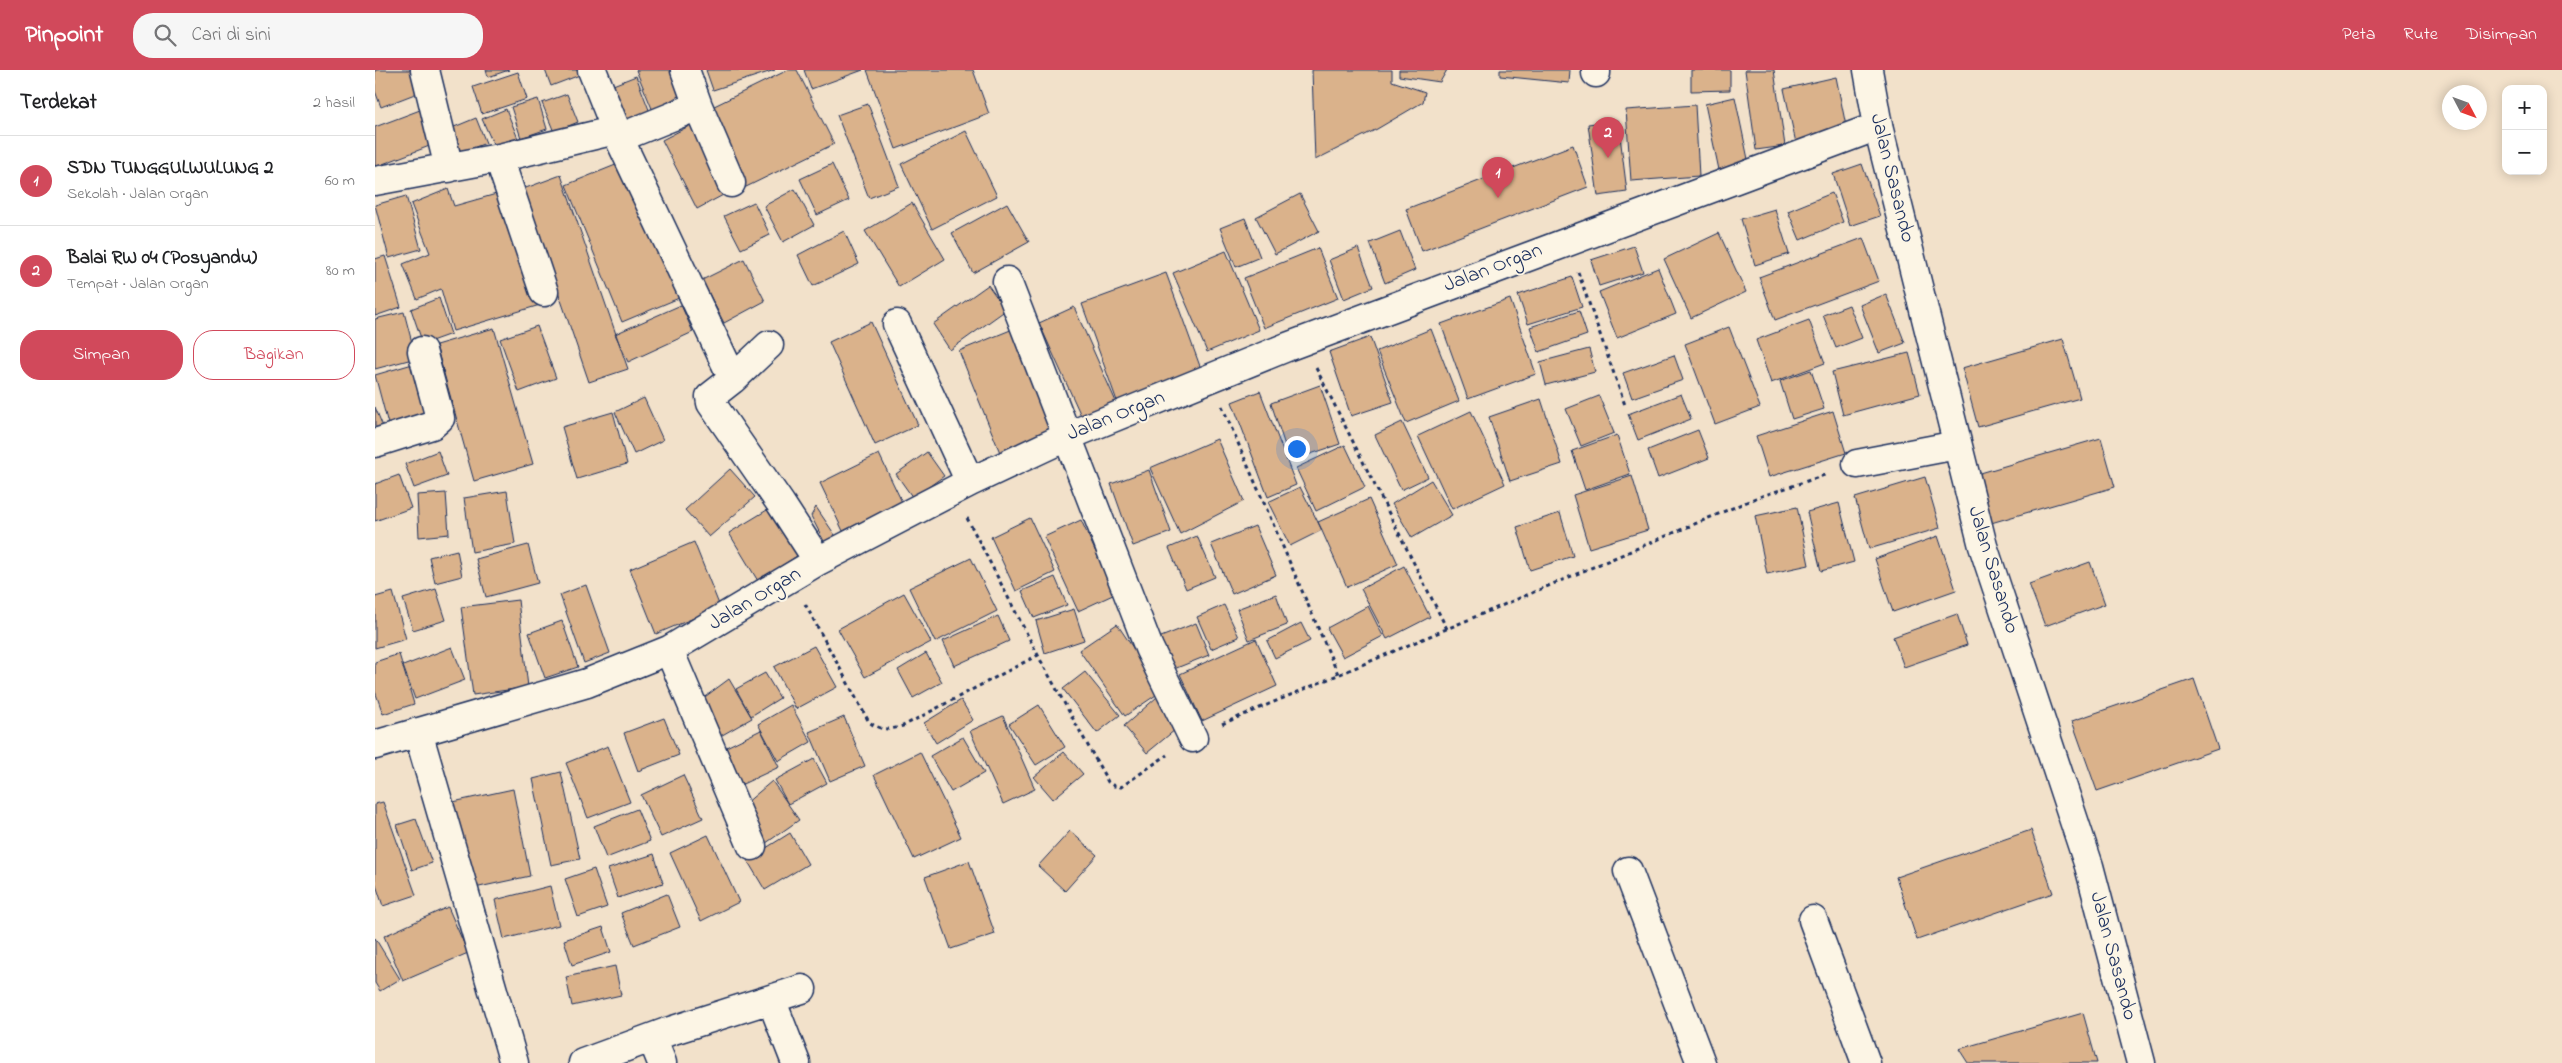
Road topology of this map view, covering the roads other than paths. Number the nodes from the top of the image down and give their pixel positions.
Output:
1 (425, 70) edge
2 (592, 70) edge
3 (685, 70) edge
4 (1868, 72) edge
5 (698, 106) junction
6 (1878, 126) junction
7 (618, 134) junction
8 (499, 158) junction
9 (449, 168) junction
10 (375, 181) edge
11 (731, 183) dead end
12 (1007, 281) dead end
13 (544, 292) dead end
14 (897, 324) dead end
15 (769, 345) dead end
16 (422, 351) dead end
17 (733, 379) junction
18 (1068, 436) junction
19 (375, 443) edge
20 (1957, 445) junction
21 (1857, 464) road end
22 (961, 486) junction
23 (818, 561) junction
24 (669, 650) junction
25 (418, 732) junction
26 (1193, 738) road end
27 (375, 745) edge
28 (752, 846) dead end
29 (1628, 871) dead end
30 (1813, 920) dead end
31 (802, 989) dead end
32 (771, 999) junction
33 (652, 1038) junction
34 (513, 1063) edge
35 (583, 1063) edge
36 (662, 1063) edge
37 (797, 1063) edge
38 (1701, 1063) edge
39 (1866, 1063) edge
40 (2141, 1063) edge

1 - 9 street
2 - 7 street
3 - 5 street
4 - 6 street, Jalan Sasando
5 - 7 street
5 - 11 street
6 - 18 street, Jalan Organ
6 - 20 street, Jalan Sasando
7 - 8 street
7 - 17 street
8 - 9 street
8 - 13 street
9 - 10 street
12 - 18 street
14 - 22 street
15 - 17 street
16 - 19 street
17 - 23 street
18 - 22 street, Jalan Organ
18 - 26 street
20 - 21 street
20 - 40 street, Jalan Sasando
22 - 23 street, Jalan Organ
23 - 24 street, Jalan Organ
24 - 25 street, Jalan Organ
24 - 28 street
25 - 27 street, Jalan Organ
25 - 34 street
29 - 38 street
30 - 39 street
31 - 32 street
32 - 33 street
32 - 37 street
33 - 35 street
33 - 36 street

